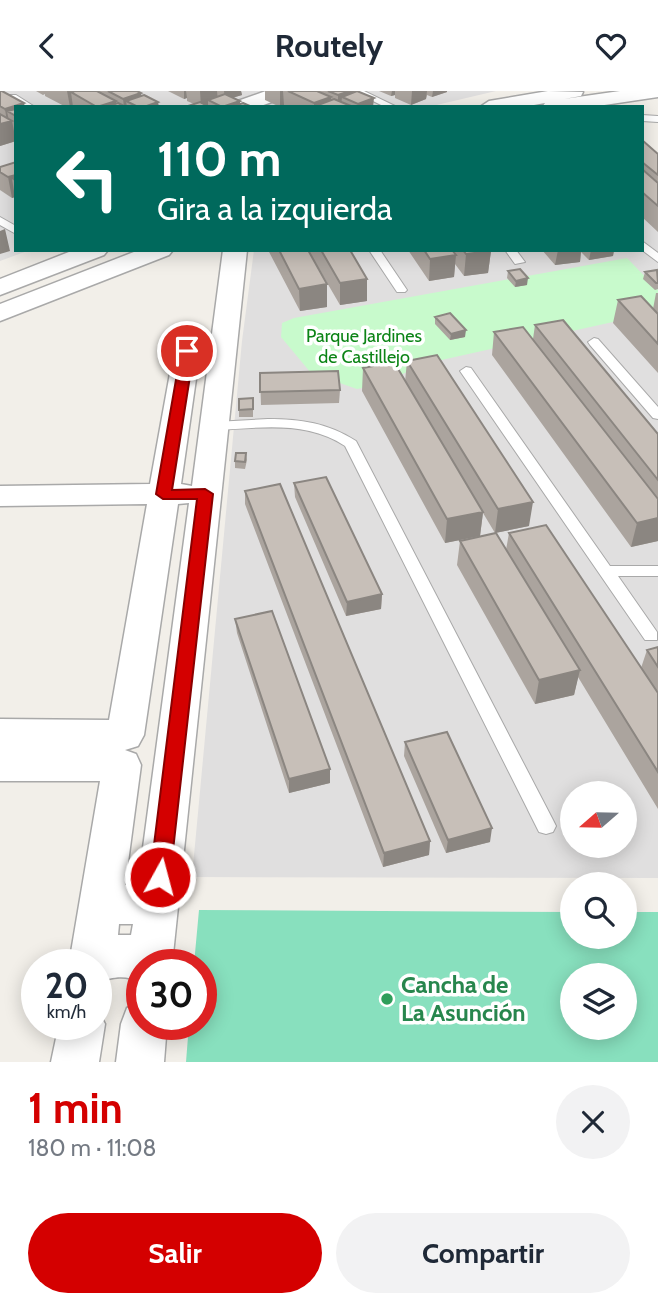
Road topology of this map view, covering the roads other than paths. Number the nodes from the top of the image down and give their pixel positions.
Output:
1 (357, 91) edge
2 (580, 91) edge
3 (658, 91) edge
4 (276, 92) edge
5 (13, 97) edge
6 (610, 103) edge
7 (28, 105) edge
8 (247, 105) edge
9 (388, 105) edge
10 (500, 105) edge
11 (580, 105) edge
12 (644, 246) edge
13 (91, 252) edge
14 (155, 252) edge
15 (234, 252) edge
16 (375, 252) edge
17 (512, 252) edge
18 (658, 259) edge
19 (519, 262) dead end
20 (0, 288) edge
21 (401, 290) dead end
22 (0, 313) edge
23 (594, 342) dead end
24 (187, 351) dead end
25 (466, 372) dead end
26 (658, 415) edge
27 (215, 426) junction
28 (163, 494) junction
29 (205, 494) junction
30 (0, 496) edge
31 (605, 571) junction
32 (658, 571) edge
33 (651, 636) dead end
34 (0, 734) edge
35 (0, 765) edge
36 (546, 826) dead end
37 (157, 904) junction
38 (100, 905) junction
39 (94, 949) edge
40 (152, 949) edge
41 (79, 1040) edge
42 (142, 1040) edge
43 (75, 1062) edge
44 (140, 1062) edge

1 - 9 lane
2 - 10 street
3 - 6 street
4 - 8 street
5 - 7 lane
6 - 11 street
12 - 18 lane
13 - 20 street
14 - 22 street
15 - 27 street
16 - 21 lane
17 - 19 lane
23 - 26 lane
24 - 28 street
25 - 31 lane
27 - 29 street
27 - 36 lane
28 - 29 street
28 - 30 street
28 - 34 street
29 - 37 street
31 - 32 lane
31 - 33 lane
35 - 38 street
37 - 38 street
37 - 40 street
38 - 39 street
41 - 43 street
42 - 44 street

